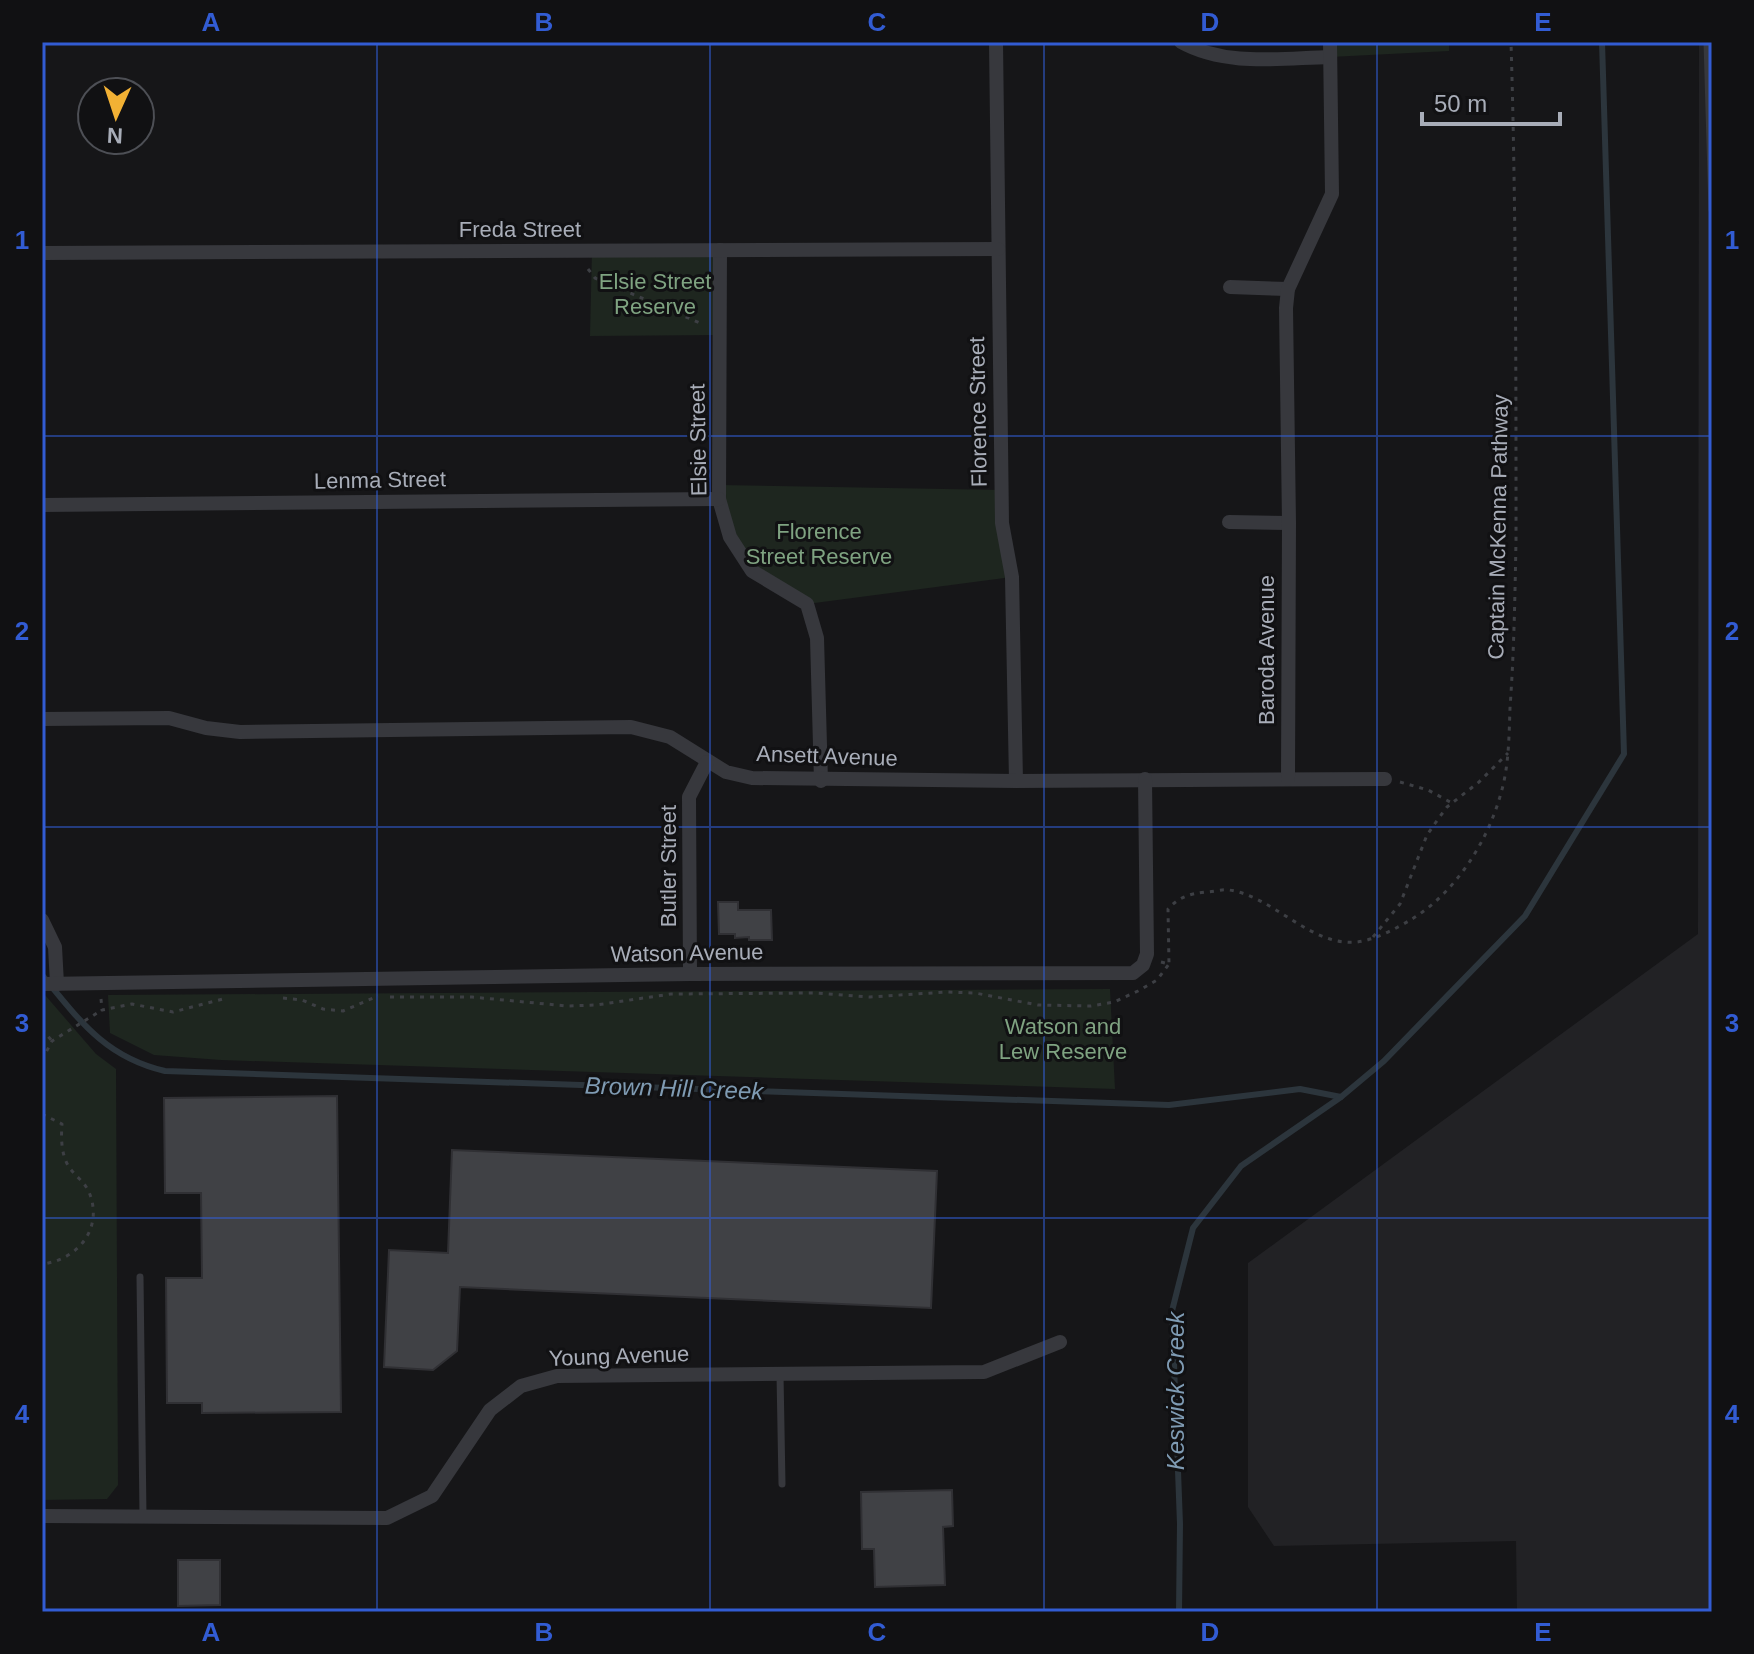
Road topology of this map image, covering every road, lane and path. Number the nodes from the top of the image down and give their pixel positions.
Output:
1 (996, 42) edge
2 (1181, 42) edge
3 (1511, 42) edge
4 (1707, 42) edge
5 (1330, 49) edge
6 (1712, 210) edge
7 (998, 249) junction
8 (720, 250) junction
9 (42, 253) edge
10 (588, 269) dead end
11 (1230, 287) dead end
12 (1288, 289) junction
13 (700, 323) dead end
14 (719, 499) junction
15 (42, 505) edge
16 (1229, 522) dead end
17 (1289, 523) junction
18 (42, 719) edge
19 (1508, 753) junction
20 (707, 762) junction
21 (1145, 779) junction
22 (1288, 779) junction
23 (1385, 779) joint
24 (821, 781) junction
25 (1016, 781) junction
26 (1452, 803) junction
27 (42, 920) edge
28 (1373, 937) junction
29 (1147, 954) junction
30 (1169, 964) junction
31 (690, 974) junction
32 (49, 984) edge
33 (100, 984) junction
34 (230, 998) dead end
35 (275, 998) dead end
36 (102, 1010) junction
37 (42, 1029) edge
38 (52, 1041) junction
39 (42, 1060) edge
40 (42, 1114) edge
41 (42, 1264) edge
42 (140, 1277) dead end
43 (1060, 1342) dead end
44 (780, 1374) junction
45 (782, 1484) dead end
46 (42, 1516) edge
47 (143, 1518) junction

1 - 7 street, Florence Street
2 - 5 street
3 - 19 path, Captain McKenna Pathway
4 - 6 lane
5 - 12 street, Baroda Avenue
7 - 8 street, Freda Street
7 - 25 street, Florence Street
8 - 9 street, Freda Street
8 - 14 street, Elsie Street
10 - 13 path
11 - 12 street
12 - 17 street, Baroda Avenue
14 - 15 street, Lenma Street
14 - 24 street, Elsie Street
16 - 17 street
17 - 22 street, Baroda Avenue
18 - 20 street, Ansett Avenue
19 - 26 path
19 - 28 path, Captain McKenna Pathway
20 - 24 street, Ansett Avenue
20 - 31 street, Butler Street
21 - 22 street, Ansett Avenue
21 - 25 street, Ansett Avenue
21 - 29 street
22 - 23 street, Ansett Avenue
23 - 26 path
24 - 25 street, Ansett Avenue
26 - 28 path
27 - 32 street
28 - 30 path, Captain McKenna Pathway
29 - 30 path
29 - 31 street, Watson Avenue
30 - 35 path
31 - 33 street, Watson Avenue
32 - 33 street, Watson Avenue
33 - 36 path
34 - 36 path
36 - 38 path
37 - 38 path
38 - 39 path
40 - 41 path
42 - 47 lane
43 - 44 street, Young Avenue
44 - 45 lane
44 - 47 street, Young Avenue
46 - 47 street, Young Avenue

